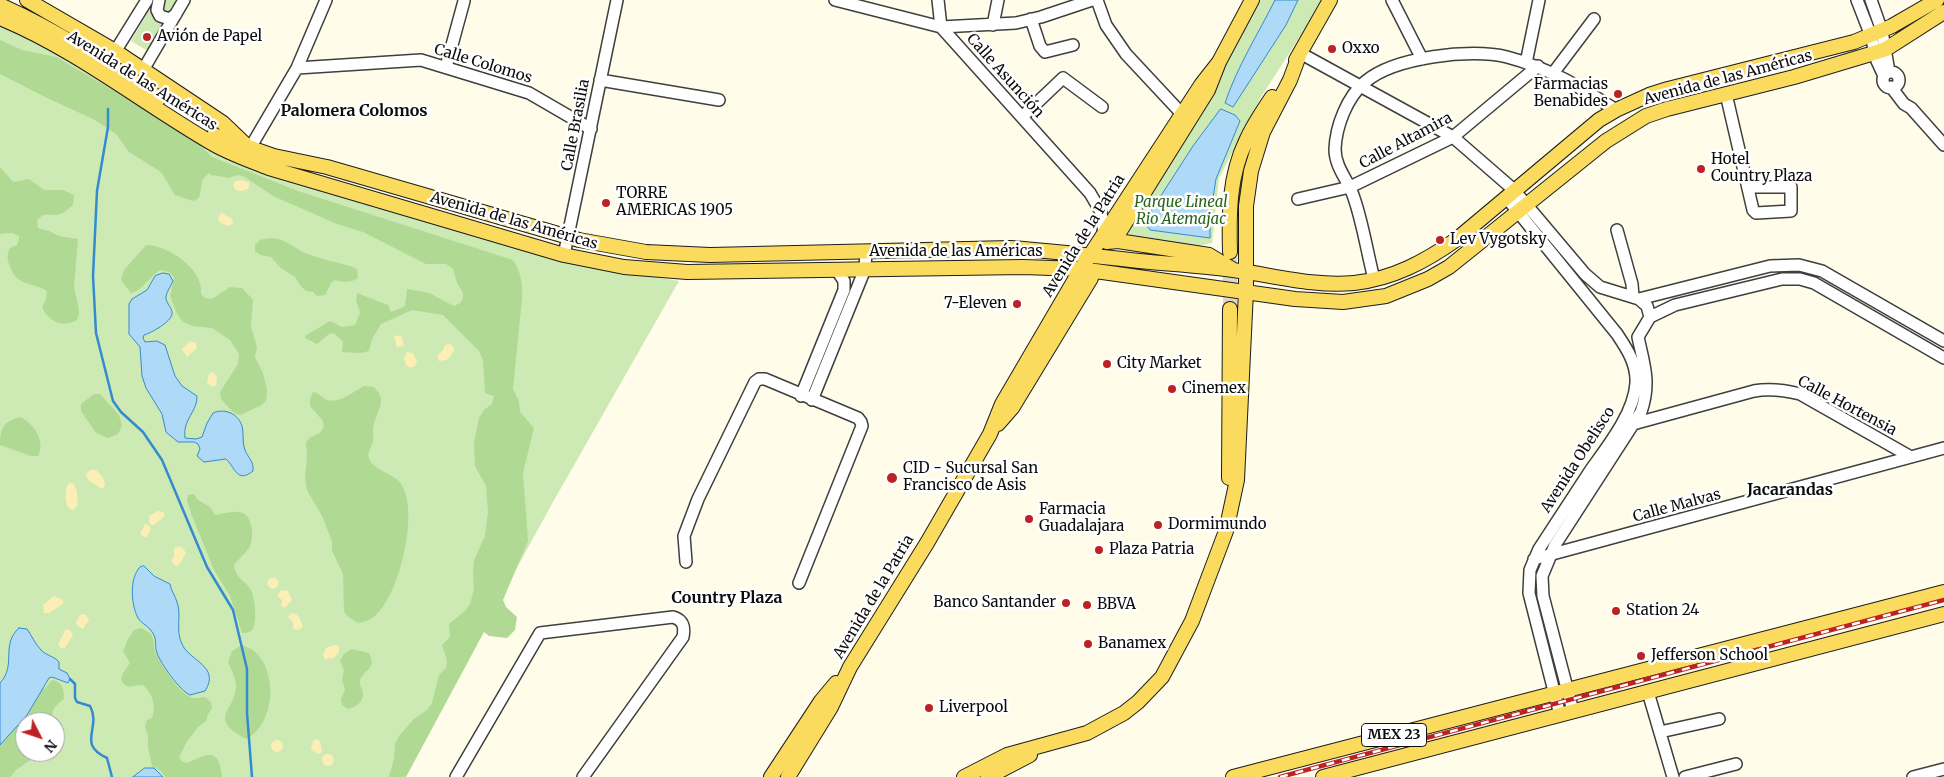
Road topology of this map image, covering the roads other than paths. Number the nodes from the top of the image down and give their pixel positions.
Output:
1 (147, 0) edge
2 (159, 0) edge
3 (184, 0) edge
4 (326, 0) edge
5 (617, 0) edge
6 (835, 0) edge
7 (938, 0) edge
8 (998, 0) edge
9 (1092, 0) edge
10 (1097, 0) edge
11 (1252, 0) edge
12 (1330, 0) edge
13 (1392, 0) edge
14 (1539, 0) edge
15 (1857, 0) edge
16 (1871, 0) edge
17 (1937, 0) edge
18 (464, 1) edge
19 (34, 2) edge
20 (0, 5) edge
21 (177, 12) junction
22 (1944, 12) edge
23 (0, 18) edge
24 (1031, 19) junction
25 (1594, 19) dead end
26 (27, 23) junction
27 (993, 25) junction
28 (941, 27) junction
29 (1877, 33) junction
30 (1073, 45) dead end
31 (115, 51) junction
32 (1880, 51) junction
33 (1300, 53) junction
34 (1422, 59) junction
35 (1219, 62) junction
36 (1532, 64) junction
37 (446, 67) junction
38 (104, 68) junction
39 (297, 68) junction
40 (143, 70) junction
41 (1554, 72) junction
42 (600, 80) junction
43 (1360, 86) junction
44 (1726, 94) junction
45 (719, 100) dead end
46 (1102, 107) dead end
47 (1616, 110) junction
48 (1182, 114) junction
49 (1022, 117) junction
50 (591, 129) junction
51 (1453, 137) junction
52 (1944, 145) edge
53 (250, 148) junction
54 (1350, 187) junction
55 (1748, 187) dead end
56 (1510, 194) junction
57 (1298, 199) dead end
58 (1524, 209) junction
59 (1616, 230) dead end
60 (1111, 235) junction
61 (569, 237) junction
62 (607, 244) junction
63 (866, 251) junction
64 (1230, 252) tunnel mouth
65 (564, 255) junction
66 (1090, 255) junction
67 (578, 258) junction
68 (836, 269) junction
69 (866, 269) junction
70 (1240, 271) junction
71 (1086, 274) junction
72 (1374, 279) junction
73 (1600, 287) junction
74 (1246, 291) junction
75 (1869, 297) junction
76 (1636, 298) junction
77 (1590, 300) junction
78 (1230, 309) tunnel mouth
79 (1862, 310) junction
80 (1650, 317) junction
81 (1617, 334) junction
82 (1638, 337) junction
83 (1944, 341) edge
84 (829, 343) junction
85 (1944, 358) edge
86 (801, 396) junction
87 (812, 400) junction
88 (1635, 423) junction
89 (1621, 426) junction
90 (1944, 448) edge
91 (1911, 457) junction
92 (1226, 531) junction
93 (1548, 557) junction
94 (1534, 560) junction
95 (686, 562) dead end
96 (799, 583) dead end
97 (1944, 592) edge
98 (1944, 614) edge
99 (850, 667) junction
100 (1561, 692) junction
101 (1648, 692) junction
102 (1566, 713) junction
103 (1719, 719) dead end
104 (1660, 732) junction
105 (1053, 743) junction
106 (1736, 764) dead end
107 (1944, 769) edge
108 (456, 777) edge
109 (583, 777) edge
110 (771, 777) edge
111 (788, 777) edge
112 (964, 777) edge
113 (988, 777) edge
114 (1233, 777) edge
115 (1323, 777) edge
116 (1673, 777) edge
117 (1685, 777) edge
118 (1913, 777) edge

1 - 31 street
2 - 21 street
3 - 21 street
4 - 39 street
5 - 42 street, Calle Brasilia
6 - 28 street
7 - 28 street
8 - 27 street
9 - 24 street
10 - 48 street
11 - 35 main road, Avenida de la Patria
12 - 33 main road
13 - 34 street
14 - 36 street
15 - 29 street
16 - 29 street
17 - 29 main road, Avenida de las Américas
18 - 37 street
19 - 26 street
19 - 31 main road, Avenida de las Américas
20 - 26 main road, Avenida de las Américas
21 - 40 street
22 - 32 main road, Avenida de las Américas
23 - 26 main road, Avenida de las Américas
24 - 27 street
24 - 30 street
25 - 41 street
26 - 38 main road, Avenida de las Américas
27 - 28 street
28 - 49 street, Calle Asunción
29 - 32 street
29 - 47 main road, Avenida de las Américas
31 - 38 street
31 - 40 main road, Avenida de las Américas
32 - 44 main road, Avenida de las Américas
32 - 52 street
33 - 43 street, Avenida Obelisco
33 - 64 main road
33 - 70 main road
34 - 36 street
34 - 43 street
35 - 48 main road, Avenida de la Patria
35 - 60 main road, Avenida de la Patria
36 - 41 street
36 - 51 street, Calle Altamira
37 - 39 street, Calle Colomos
37 - 50 street, Calle Colomos
38 - 53 main road, Avenida de las Américas
38 - 65 main road, Avenida de las Américas
39 - 53 street
40 - 53 main road, Avenida de las Américas
41 - 47 street
42 - 45 street
42 - 50 street, Calle Brasilia
43 - 51 street, Avenida Obelisco
43 - 54 street
44 - 55 street
44 - 58 main road, Avenida de las Américas
46 - 49 street
47 - 56 main road, Avenida de las Américas
48 - 60 main road, Avenida de la Patria
49 - 60 street, Calle Asunción
50 - 61 street, Calle Brasilia
51 - 54 street, Calle Altamira
51 - 56 street, Avenida Obelisco
53 - 61 main road, Avenida de las Américas
54 - 57 street, Calle Altamira
54 - 72 street
56 - 58 street, Avenida Obelisco
56 - 72 main road, Avenida de las Américas
58 - 73 street, Avenida Obelisco
58 - 74 main road, Avenida de las Américas
58 - 77 street, Avenida Obelisco
59 - 76 street
60 - 66 main road, Avenida de la Patria
61 - 62 main road, Avenida de las Américas
61 - 65 street, Calle Brasilia
62 - 63 main road, Avenida de las Américas
62 - 67 main road
63 - 66 main road, Avenida de las Américas
63 - 69 street
65 - 67 main road, Avenida de las Américas
66 - 70 main road, Avenida de las Américas
66 - 71 main road, Avenida de la Patria
67 - 68 main road, Avenida de las Américas
68 - 69 main road, Avenida de las Américas
68 - 84 street
69 - 71 main road, Avenida de las Américas
69 - 84 street
70 - 72 main road, Avenida de las Américas
70 - 74 main road
71 - 74 main road, Avenida de las Américas
71 - 99 main road, Avenida de la Patria
73 - 76 street, Avenida Obelisco
73 - 77 street
74 - 92 main road
75 - 76 street
75 - 79 street
75 - 83 street
76 - 80 street
77 - 81 street, Avenida Obelisco
78 - 92 main road
79 - 80 street
79 - 85 street
80 - 82 street
81 - 82 street
81 - 89 street, Avenida Obelisco
82 - 88 street, Avenida Obelisco
84 - 86 street
84 - 87 street
86 - 87 street
86 - 95 street
87 - 96 street
88 - 89 street, Calle Hortensia
88 - 91 street, Calle Hortensia
88 - 93 street, Avenida Obelisco
89 - 94 street, Avenida Obelisco
90 - 91 street, Calle Malvas
91 - 93 street, Calle Malvas
92 - 105 main road
93 - 94 street, Calle Malvas
93 - 100 street, Avenida Obelisco
94 - 100 street, Avenida Obelisco
97 - 100 main road, MEX 23
98 - 101 main road, MEX 23
99 - 110 main road
99 - 111 main road, Avenida de la Patria
100 - 102 street, Avenida Obelisco
100 - 114 main road, MEX 23
101 - 102 main road, MEX 23
101 - 104 street
102 - 115 main road, MEX 23
103 - 104 street
104 - 116 street
105 - 112 main road
105 - 113 main road
106 - 117 street
107 - 118 street
108 - 109 street

